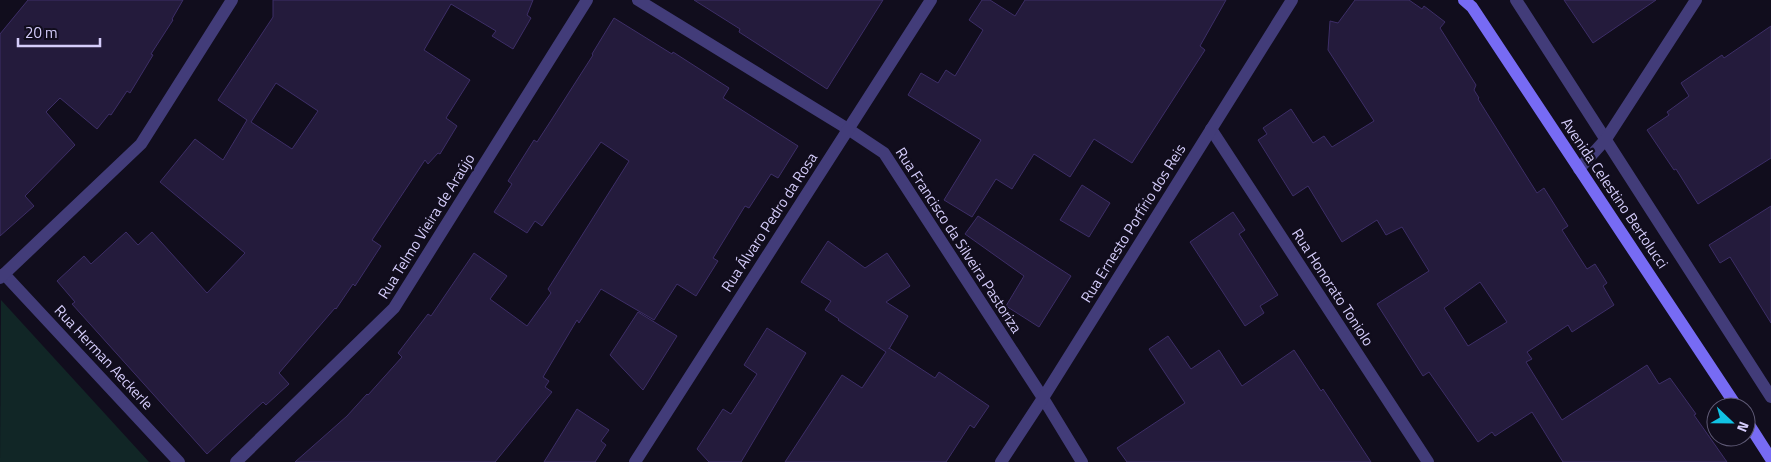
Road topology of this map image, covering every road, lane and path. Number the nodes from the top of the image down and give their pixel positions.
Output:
1 (232, 0) edge
2 (588, 0) edge
3 (638, 0) edge
4 (930, 0) edge
5 (1292, 0) edge
6 (1464, 0) edge
7 (1516, 0) edge
8 (1696, 0) edge
9 (848, 129) junction
10 (1211, 129) junction
11 (1606, 139) junction
12 (1579, 169) junction
13 (2, 276) edge
14 (1730, 397) edge
15 (1771, 397) edge
16 (1043, 398) junction
17 (1756, 436) edge
18 (1771, 459) edge
19 (179, 462) edge
20 (236, 462) edge
21 (635, 462) edge
22 (1000, 462) edge
23 (1082, 462) edge
24 (1428, 462) edge

1 - 13 street
2 - 20 street, Rua Telmo Vieira de Araújo
3 - 9 street, Rua Francisco da Silveira Pastoriza
4 - 9 street, Rua Álvaro Pedro da Rosa
5 - 10 street, Rua Ernesto Porfírio dos Reis
6 - 12 street, Avenida Celestino Bertolucci
7 - 11 street, Avenida Celestino Bertolucci
8 - 11 street
9 - 16 street, Rua Francisco da Silveira Pastoriza
9 - 21 street, Rua Álvaro Pedro da Rosa
10 - 16 street, Rua Ernesto Porfírio dos Reis
10 - 24 street, Rua Honorato Toniolo
11 - 12 street
11 - 15 street, Avenida Celestino Bertolucci
12 - 14 street, Avenida Celestino Bertolucci
13 - 19 street, Rua Herman Aeckerle
16 - 22 street, Rua Ernesto Porfírio dos Reis
16 - 23 street, Rua Francisco da Silveira Pastoriza
17 - 18 street

